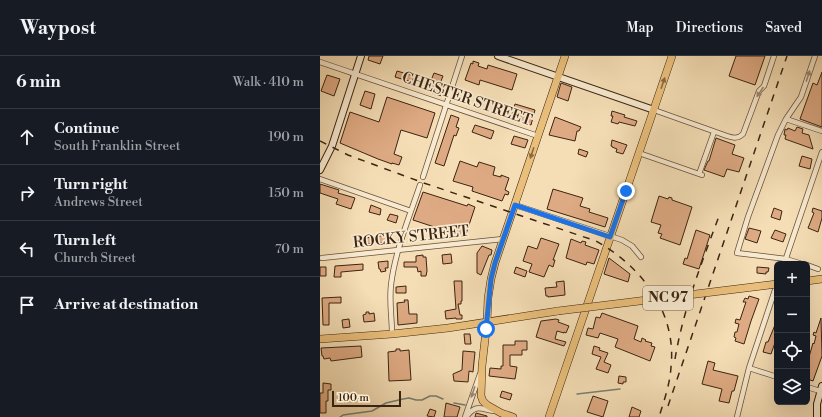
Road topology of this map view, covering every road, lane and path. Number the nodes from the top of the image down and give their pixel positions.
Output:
1 (362, 56) edge
2 (462, 56) edge
3 (498, 56) edge
4 (565, 56) edge
5 (672, 56) edge
6 (774, 56) edge
7 (814, 56) edge
8 (320, 62) edge
9 (355, 74) junction
10 (558, 76) junction
11 (446, 104) junction
12 (654, 110) junction
13 (786, 119) junction
14 (822, 131) edge
15 (714, 132) junction
16 (538, 136) junction
17 (822, 152) edge
18 (639, 153) junction
19 (320, 170) edge
20 (422, 177) dead end
21 (320, 180) edge
22 (420, 185) dead end
23 (515, 205) junction
24 (411, 211) junction
25 (610, 237) junction
26 (503, 240) junction
27 (398, 250) junction
28 (641, 257) dead end
29 (322, 258) dead end
30 (780, 261) edge
31 (785, 261) edge
32 (810, 267) edge
33 (818, 269) dead end
34 (822, 279) edge
35 (810, 281) edge
36 (774, 284) edge
37 (774, 293) edge
38 (487, 322) junction
39 (392, 334) junction
40 (320, 339) edge
41 (482, 366) junction
42 (748, 368) junction
43 (774, 376) edge
44 (810, 387) edge
45 (821, 389) edge
46 (501, 413) junction
47 (466, 417) edge
48 (513, 417) edge
49 (549, 417) edge
50 (737, 417) edge
51 (817, 417) edge

1 - 9 street
2 - 11 street
3 - 10 street
4 - 10 main road
12 -> 5 main road
6 -> 15 street
13 -> 7 street
8 - 9 street, CHESTER STREET
9 - 11 street, CHESTER STREET
9 - 19 street
10 - 12 street
10 - 16 main road
11 - 16 street, CHESTER STREET
11 - 20 street
12 - 15 street
12 - 18 main road
13 - 14 street
13 - 30 street
15 - 18 street
16 -> 23 main road
17 - 31 street
18 - 25 main road
21 - 24 street
22 - 24 street
23 - 25 street
23 - 26 main road
24 - 27 street
25 - 28 street
25 - 49 main road
26 - 27 street, ROCKY STREET
26 - 38 main road
27 - 29 street, ROCKY STREET
27 - 39 street
32 - 33 street
34 - 35 main road
36 - 38 main road, NC 97, bridge
37 - 42 street
38 - 39 main road, NC 97
38 - 41 main road
39 - 40 main road, NC 97
41 - 46 main road
41 -> 47 street
42 - 43 street
42 - 50 street
44 - 45 street
45 - 51 street
46 - 47 street
46 - 48 main road

